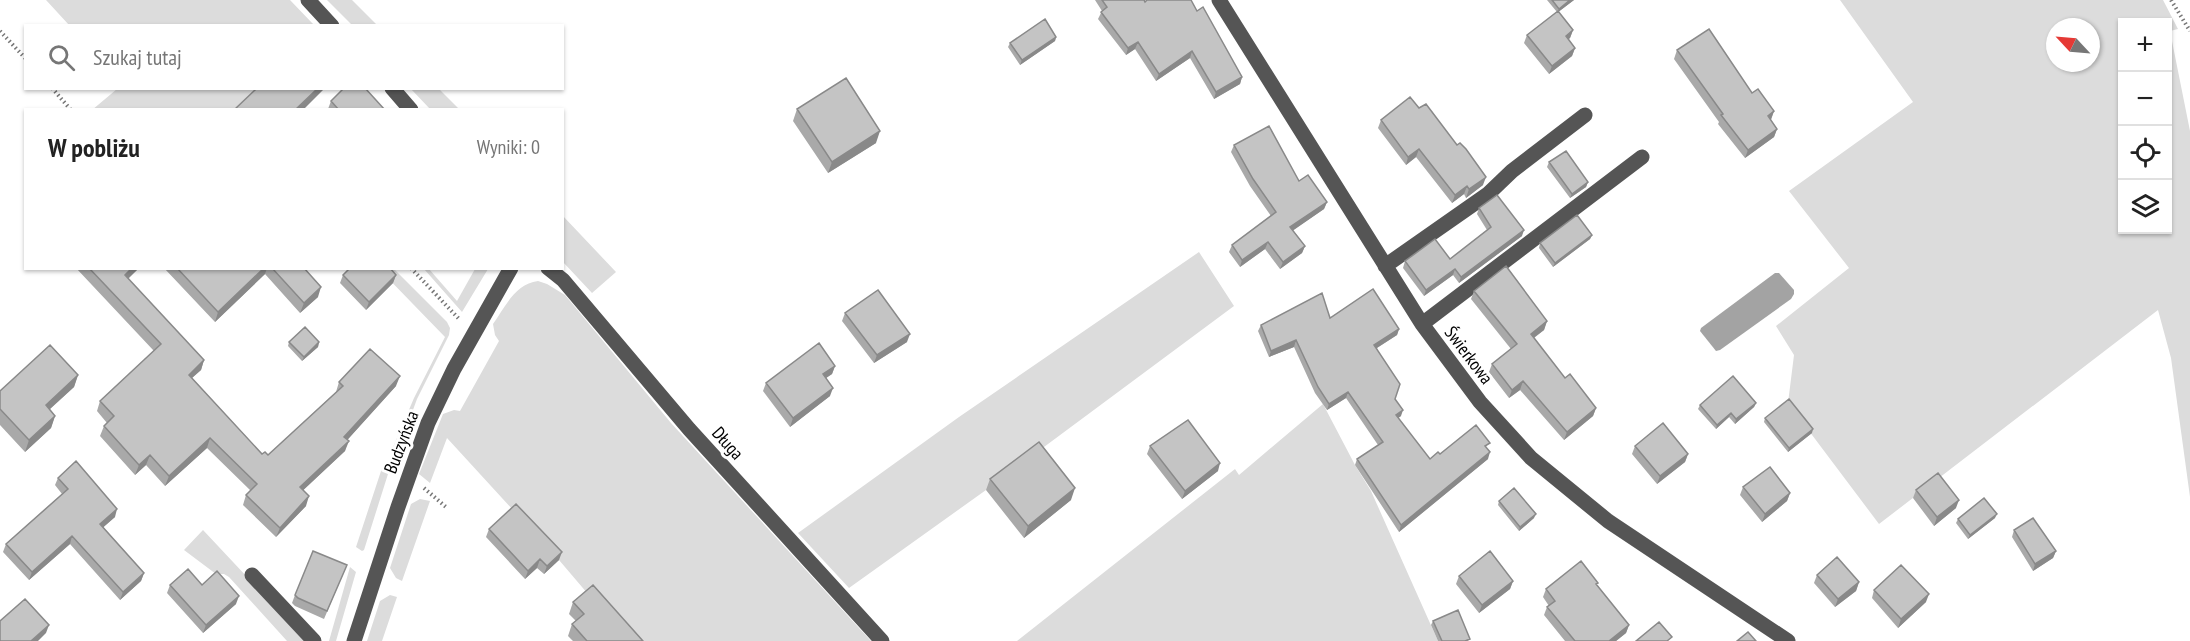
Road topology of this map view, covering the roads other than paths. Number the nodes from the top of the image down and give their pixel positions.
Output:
1 (308, 0) edge
2 (1219, 0) edge
3 (330, 24) edge
4 (394, 90) edge
5 (409, 108) edge
6 (1585, 115) dead end
7 (1642, 157) dead end
8 (1385, 266) junction
9 (510, 270) edge
10 (550, 270) edge
11 (1422, 324) junction
12 (252, 575) dead end
13 (314, 641) edge
14 (354, 641) edge
15 (882, 641) edge
16 (1788, 641) edge

1 - 3 street
2 - 8 street, Świerkowa
4 - 5 street
6 - 8 street
7 - 11 street
8 - 11 street, Świerkowa
9 - 14 street, Budzyńska
10 - 15 street, Długa
11 - 16 street, Świerkowa
12 - 13 street

